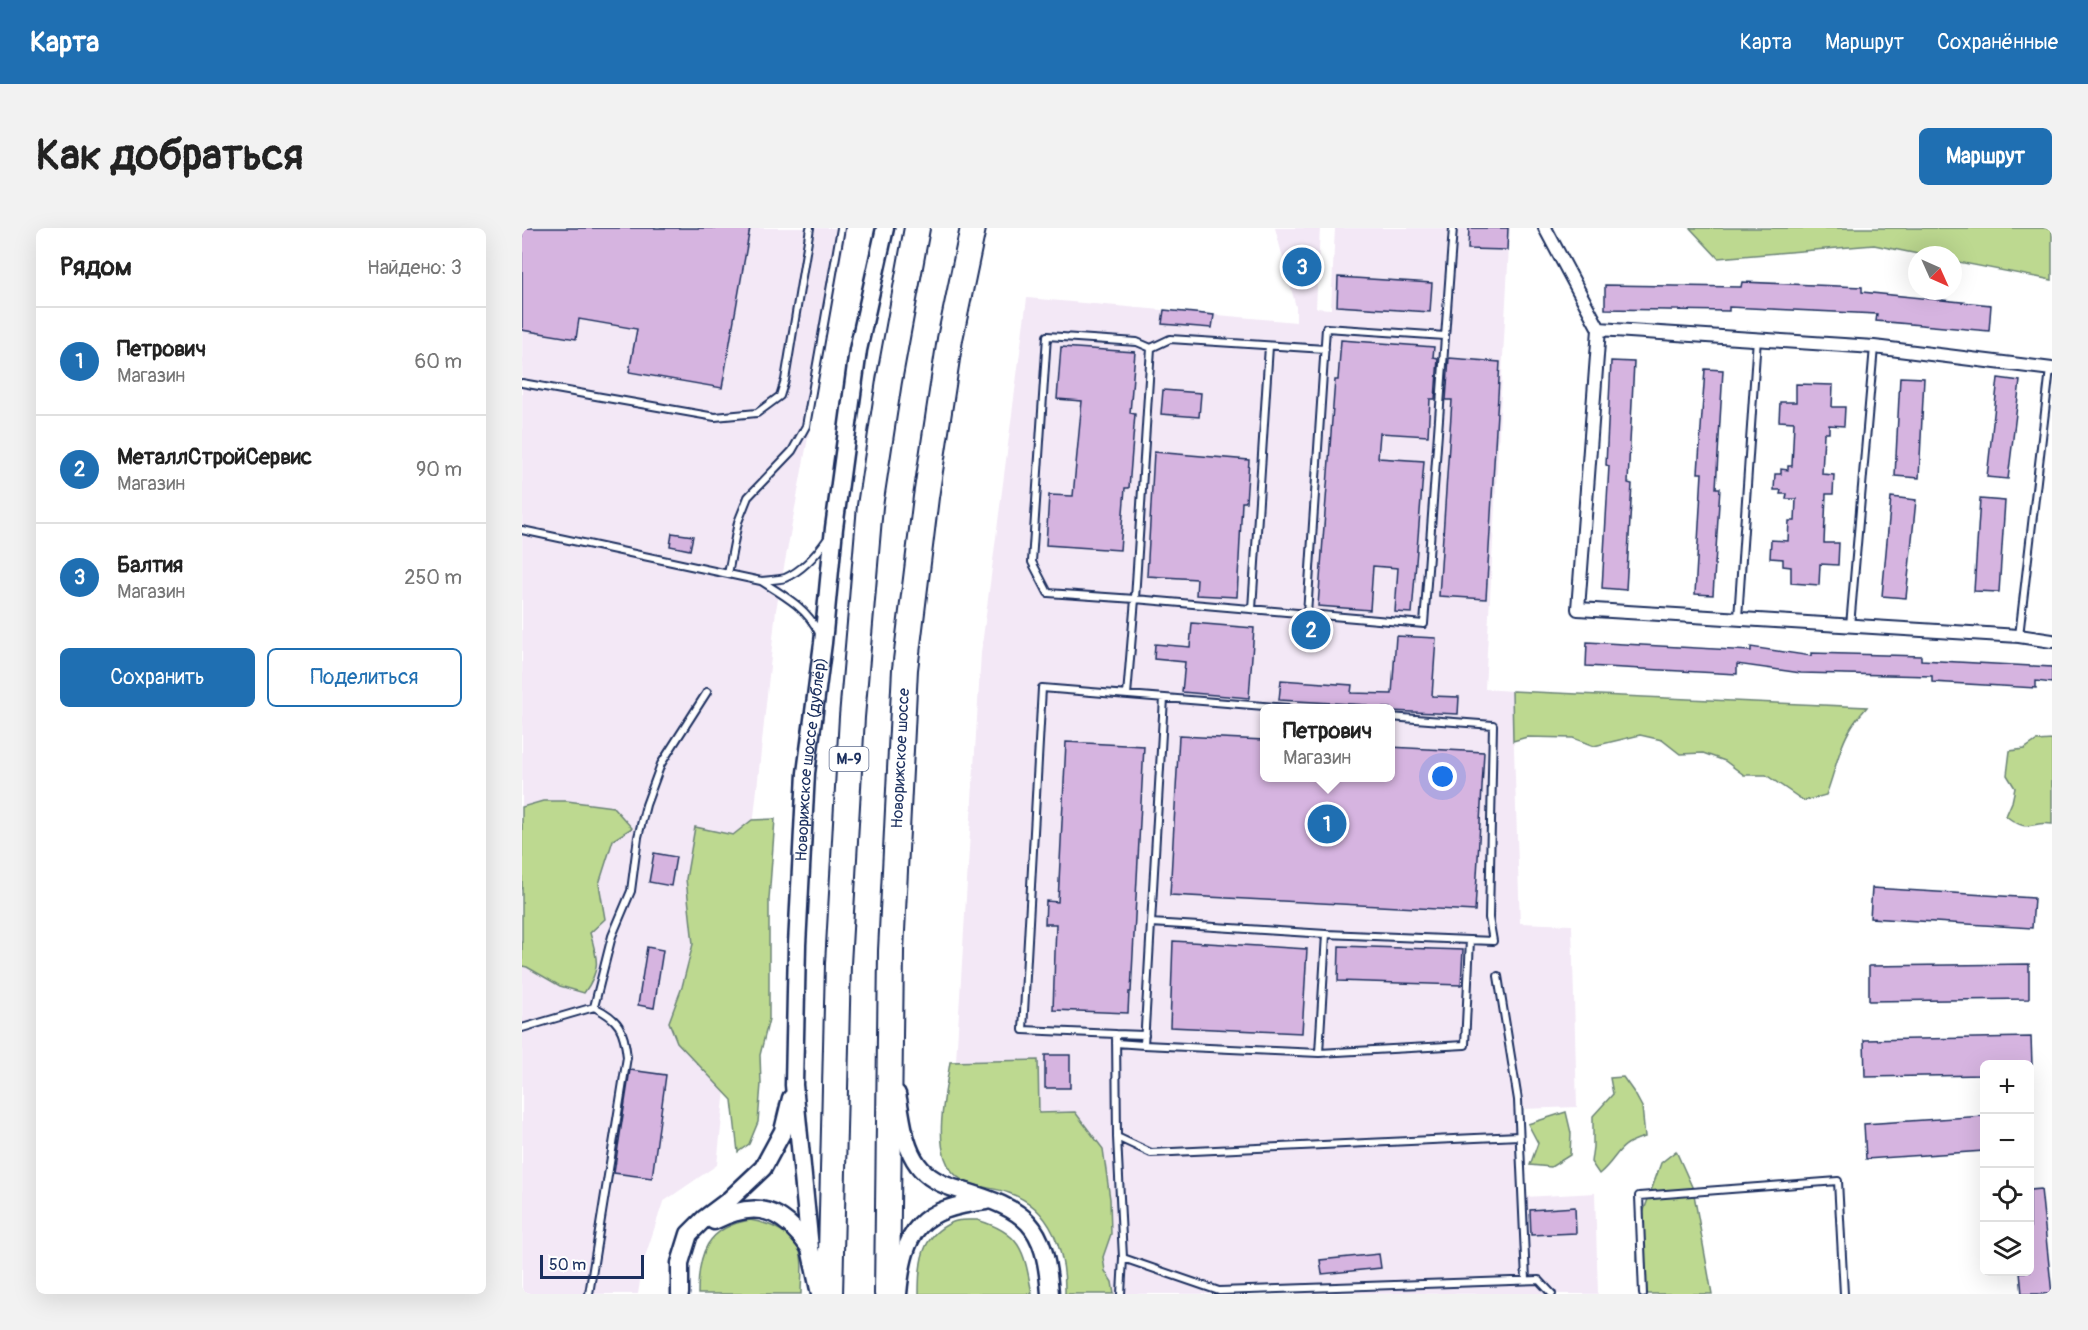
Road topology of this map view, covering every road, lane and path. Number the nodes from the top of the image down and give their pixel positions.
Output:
1 (810, 228) edge
2 (841, 228) edge
3 (885, 228) edge
4 (917, 228) edge
5 (973, 228) edge
6 (1453, 228) edge
7 (1545, 228) edge
8 (1599, 329) junction
9 (1445, 336) junction
10 (1757, 338) junction
11 (1269, 346) junction
12 (1874, 347) junction
13 (1151, 348) junction
14 (1325, 349) junction
15 (2051, 369) edge
16 (522, 383) edge
17 (834, 528) junction
18 (522, 530) edge
19 (728, 574) junction
20 (760, 581) junction
21 (1135, 599) junction
22 (1252, 609) junction
23 (1307, 614) junction
24 (1738, 619) junction
25 (1850, 626) junction
26 (2019, 636) junction
27 (2052, 641) edge
28 (823, 643) junction
29 (707, 692) dead end
30 (1127, 695) junction
31 (1164, 698) junction
32 (1260, 706) edge
33 (1395, 717) edge
34 (1151, 923) junction
35 (1326, 933) junction
36 (1470, 940) junction
37 (1498, 976) dead end
38 (594, 1007) junction
39 (522, 1028) edge
40 (1116, 1034) junction
41 (1145, 1035) junction
42 (1116, 1043) junction
43 (1144, 1045) junction
44 (1319, 1053) junction
45 (891, 1063) junction
46 (794, 1084) junction
47 (1519, 1136) junction
48 (1117, 1137) junction
49 (989, 1200) junction
50 (810, 1248) junction
51 (1123, 1258) junction
52 (680, 1263) junction
53 (1526, 1280) junction
54 (589, 1294) edge
55 (680, 1294) edge
56 (820, 1294) edge
57 (830, 1294) edge
58 (887, 1294) edge
59 (898, 1294) edge
60 (1050, 1294) edge
61 (1121, 1294) edge
62 (1552, 1294) edge
63 (1643, 1294) edge
64 (1844, 1294) edge

1 - 16 lane
2 - 19 lane
3 - 17 street, Новорижское шоссе (дублёр)
4 - 57 highway, М-9
5 - 45 highway, Новорижское шоссе
6 - 9 lane
7 - 8 street
8 - 10 street
8 - 24 street
9 - 14 lane
9 - 23 lane
10 - 12 street
10 - 24 lane
11 - 13 lane
11 - 14 lane
11 - 22 lane
12 - 15 street
12 - 25 lane
13 - 21 lane
13 - 21 lane
14 - 23 lane
15 - 26 lane
17 - 20 lane
17 - 28 street, Новорижское шоссе (дублёр)
18 - 19 lane
19 - 20 lane
20 - 28 lane
21 - 22 lane
21 - 30 lane
22 - 23 lane
24 - 25 street
25 - 26 street
26 - 27 street
28 - 46 street, Новорижское шоссе (дублёр)
29 - 38 lane
30 - 31 lane
30 - 40 lane
31 - 32 lane
31 - 34 lane
33 - 36 lane
34 - 35 lane
34 - 41 lane
35 - 36 lane
35 - 44 lane
36 - 44 lane
37 - 47 lane
38 - 39 lane
38 - 54 lane
40 - 41 lane
40 - 42 lane
41 - 43 lane
42 - 43 lane
42 - 48 lane
43 - 44 lane
45 - 49 street
45 - 58 highway, Новорижское шоссе
46 - 50 street, Новорижское шоссе (дублёр)
46 - 52 street
47 - 48 lane
47 - 53 lane
48 - 51 lane
49 - 59 street
49 - 60 street
50 - 52 street
50 - 56 street, Новорижское шоссе (дублёр)
51 - 53 lane
51 - 61 lane
52 - 55 street
53 - 62 lane
63 - 64 lane

